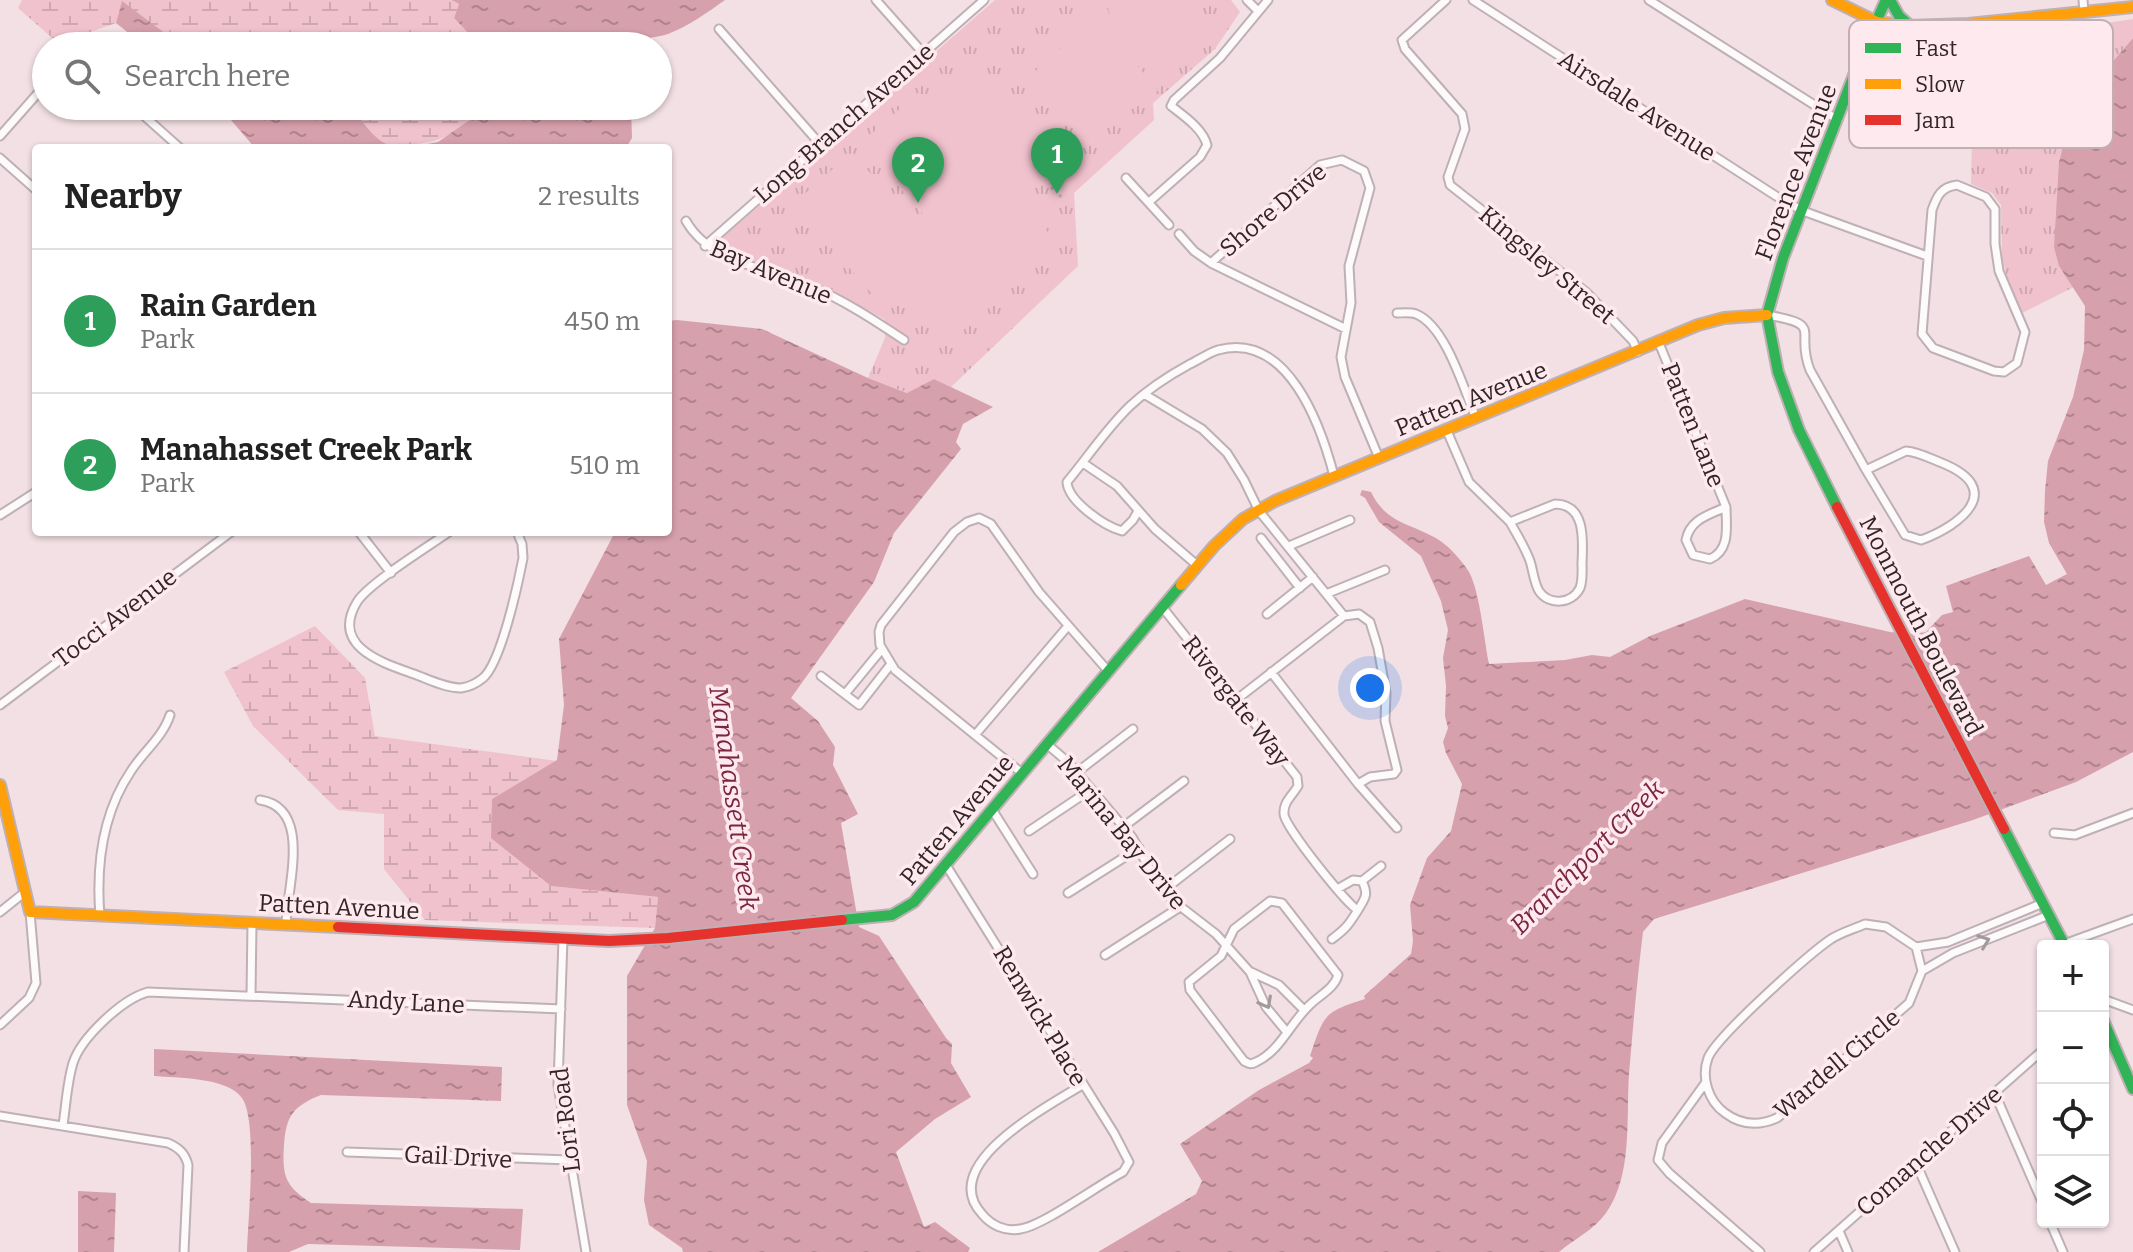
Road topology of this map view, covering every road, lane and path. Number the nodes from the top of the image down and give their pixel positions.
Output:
1 (876, 0) edge
2 (984, 0) edge
3 (1247, 0) edge
4 (1268, 0) edge
5 (1446, 0) edge
6 (1473, 0) edge
7 (1649, 0) edge
8 (1832, 0) edge
9 (1888, 0) edge
10 (2083, 0) edge
11 (2133, 7) edge
12 (1258, 11) junction
13 (2084, 12) junction
14 (2058, 16) junction
15 (1873, 20) edge
16 (1878, 20) edge
17 (1903, 20) edge
18 (2009, 20) edge
19 (2057, 20) edge
20 (719, 29) dead end
21 (923, 53) junction
22 (1849, 92) edge
23 (32, 100) edge
24 (149, 120) edge
25 (1838, 120) junction
26 (0, 136) edge
27 (176, 144) edge
28 (820, 144) junction
29 (0, 158) edge
30 (1126, 178) dead end
31 (32, 186) edge
32 (1149, 202) junction
33 (1803, 211) junction
34 (686, 221) dead end
35 (1169, 225) dead end
36 (1179, 234) dead end
37 (705, 246) junction
38 (1927, 256) junction
39 (1211, 263) junction
40 (1397, 313) dead end
41 (1767, 315) junction
42 (1346, 329) junction
43 (904, 340) dead end
44 (1659, 343) junction
45 (1638, 352) junction
46 (1144, 394) junction
47 (1476, 418) junction
48 (1447, 431) junction
49 (1379, 458) junction
50 (1083, 463) junction
51 (1866, 470) junction
52 (1334, 476) junction
53 (32, 495) edge
54 (1726, 507) junction
55 (1138, 511) junction
56 (1259, 511) junction
57 (0, 515) edge
58 (1350, 520) dead end
59 (1510, 522) junction
60 (226, 536) edge
61 (362, 536) edge
62 (443, 536) edge
63 (519, 536) edge
64 (1261, 538) dead end
65 (1289, 546) junction
66 (1198, 566) junction
67 (1385, 570) dead end
68 (391, 573) junction
69 (1313, 577) junction
70 (1300, 588) junction
71 (1326, 594) junction
72 (1163, 608) junction
73 (1267, 614) dead end
74 (1344, 616) junction
75 (1068, 626) junction
76 (882, 649) junction
77 (891, 664) junction
78 (1109, 672) junction
79 (1271, 672) junction
80 (821, 676) dead end
81 (845, 694) junction
82 (1236, 700) junction
83 (0, 705) edge
84 (170, 715) dead end
85 (1133, 729) dead end
86 (975, 735) junction
87 (1048, 745) junction
88 (1076, 773) junction
89 (1023, 774) junction
90 (1184, 781) dead end
91 (1358, 784) junction
92 (1, 789) edge
93 (1090, 790) junction
94 (260, 800) dead end
95 (993, 811) junction
96 (2133, 813) edge
97 (1123, 827) junction
98 (1397, 828) dead end
99 (1029, 831) dead end
100 (2054, 833) dead end
101 (1230, 839) dead end
102 (1139, 848) junction
103 (946, 865) junction
104 (1381, 866) dead end
105 (1033, 874) dead end
106 (1362, 881) junction
107 (1339, 888) junction
108 (1164, 890) junction
109 (25, 892) junction
110 (1068, 893) dead end
111 (2043, 903) junction
112 (1180, 907) junction
113 (1358, 910) junction
114 (0, 912) edge
115 (30, 912) junction
116 (2049, 915) junction
117 (100, 916) junction
118 (2133, 919) edge
119 (252, 923) junction
120 (286, 924) junction
121 (563, 939) junction
122 (1332, 939) dead end
123 (2062, 940) edge
124 (2078, 940) edge
125 (1226, 945) junction
126 (1916, 947) junction
127 (1105, 955) dead end
128 (1922, 971) junction
129 (1250, 972) junction
130 (251, 995) junction
131 (2109, 1001) edge
132 (561, 1009) junction
133 (1304, 1010) junction
134 (2133, 1010) edge
135 (0, 1025) edge
136 (1286, 1031) junction
137 (2109, 1034) edge
138 (2037, 1056) edge
139 (1706, 1082) junction
140 (1082, 1085) junction
141 (2133, 1089) edge
142 (1995, 1094) junction
143 (0, 1116) edge
144 (63, 1125) junction
145 (347, 1152) dead end
146 (569, 1160) junction
147 (1916, 1163) junction
148 (2037, 1190) edge
149 (2053, 1228) edge
150 (1839, 1231) junction
151 (184, 1252) edge
152 (586, 1252) edge
153 (1760, 1252) edge
154 (1814, 1252) edge
155 (1848, 1252) edge
156 (1955, 1252) edge
157 (2063, 1252) edge

1 - 21 street
2 - 21 street, Long Branch Avenue
3 - 12 street
4 - 12 street
5 - 45 street, Kingsley Street
6 - 33 street, Airsdale Avenue
7 - 25 street
8 - 15 street
9 - 16 street, Florence Avenue
9 - 17 street
10 - 13 street
11 - 13 street
12 - 32 street
13 - 14 street
14 - 18 street
14 - 19 street
20 - 28 street
21 - 28 street, Long Branch Avenue
22 - 25 street, Florence Avenue
23 - 26 street
24 - 27 street
25 - 33 street, Florence Avenue
28 - 37 street, Long Branch Avenue
29 - 31 street
30 - 32 street
32 - 35 street
33 - 38 street, Airsdale Avenue
33 - 41 street, Florence Avenue
34 - 37 street, Bay Avenue
36 - 39 street, Shore Drive
37 - 43 street, Bay Avenue
38 - 38 street
39 - 42 street, Shore Drive
39 - 42 street, Shore Drive
40 - 47 street
41 - 44 street, Patten Avenue
41 - 51 street
41 - 111 street, Monmouth Boulevard
42 - 49 street, Shore Drive
44 - 45 street, Patten Avenue
44 - 54 street, Patten Lane
45 - 47 street, Patten Avenue
46 - 50 street
46 - 52 street
46 - 56 street
47 - 48 street, Patten Avenue
48 - 49 street, Patten Avenue
48 - 59 street
49 - 52 street, Patten Avenue
50 - 55 street
50 - 55 street
51 - 51 street
52 - 56 street, Patten Avenue
53 - 57 street
54 - 54 street, Patten Lane
55 - 66 street
56 - 65 street
56 - 66 street, Patten Avenue
58 - 65 street
59 - 59 street
60 - 83 street, Tocci Avenue
61 - 68 street
62 - 68 street
63 - 68 street
64 - 70 street
65 - 69 street
66 - 72 street, Patten Avenue
67 - 71 street
69 - 70 street
69 - 71 street
70 - 73 street
71 - 74 street
72 - 78 street, Patten Avenue
72 - 82 street, Rivergate Way
74 - 79 street
74 - 91 street
75 - 76 street
75 - 78 street
75 - 86 street
76 - 77 street
76 - 81 street
77 - 81 street
77 - 86 street
78 - 87 street, Patten Avenue
79 - 82 street
79 - 91 street
80 - 81 street
82 - 107 street, Rivergate Way
84 - 117 street
85 - 88 street
86 - 89 street
87 - 88 street, Marina Bay Drive
87 - 89 street, Patten Avenue
88 - 93 street, Marina Bay Drive
89 - 95 street, Patten Avenue
90 - 97 street
91 - 98 street
92 - 109 street
93 - 97 street, Marina Bay Drive
93 - 99 street
94 - 120 street
95 - 103 street, Patten Avenue
95 - 105 street
96 - 100 street
97 - 102 street, Marina Bay Drive
101 - 108 street
102 - 108 street, Marina Bay Drive
102 - 110 street
103 - 121 street, Patten Avenue
103 - 140 street, Renwick Place
104 - 106 street
106 - 107 street
106 - 113 street
107 - 113 street, Rivergate Way
108 - 112 street, Marina Bay Drive
109 - 114 street
109 - 115 street
111 - 116 street, Monmouth Boulevard
111 - 126 street
112 - 125 street, Marina Bay Drive
112 - 127 street
113 - 122 street
115 - 117 street, Patten Avenue
115 - 135 street
116 - 123 street, Monmouth Boulevard
128 -> 116 street
117 - 119 street, Patten Avenue
118 - 124 street
119 - 120 street, Patten Avenue
119 - 130 street
120 - 121 street, Patten Avenue
121 - 132 street, Lori Road
125 - 129 street, Marina Bay Drive
125 - 133 street
125 - 136 street
126 - 128 street
126 - 139 street
128 - 139 street, Wardell Circle
129 - 133 street
129 -> 136 street, Marina Bay Drive
130 - 132 street, Andy Lane
130 - 144 street, Andy Lane
131 - 134 street
132 - 146 street, Lori Road
133 - 136 street
137 - 141 street
138 - 142 street, Comanche Drive
139 - 153 street
140 - 140 street, Renwick Place
142 - 147 street, Comanche Drive
142 - 148 street
143 - 144 street
144 - 151 street
145 - 146 street, Gail Drive
146 - 152 street, Lori Road
147 - 150 street, Comanche Drive
147 - 156 street
149 - 157 street
150 - 154 street, Comanche Drive
150 - 155 street

